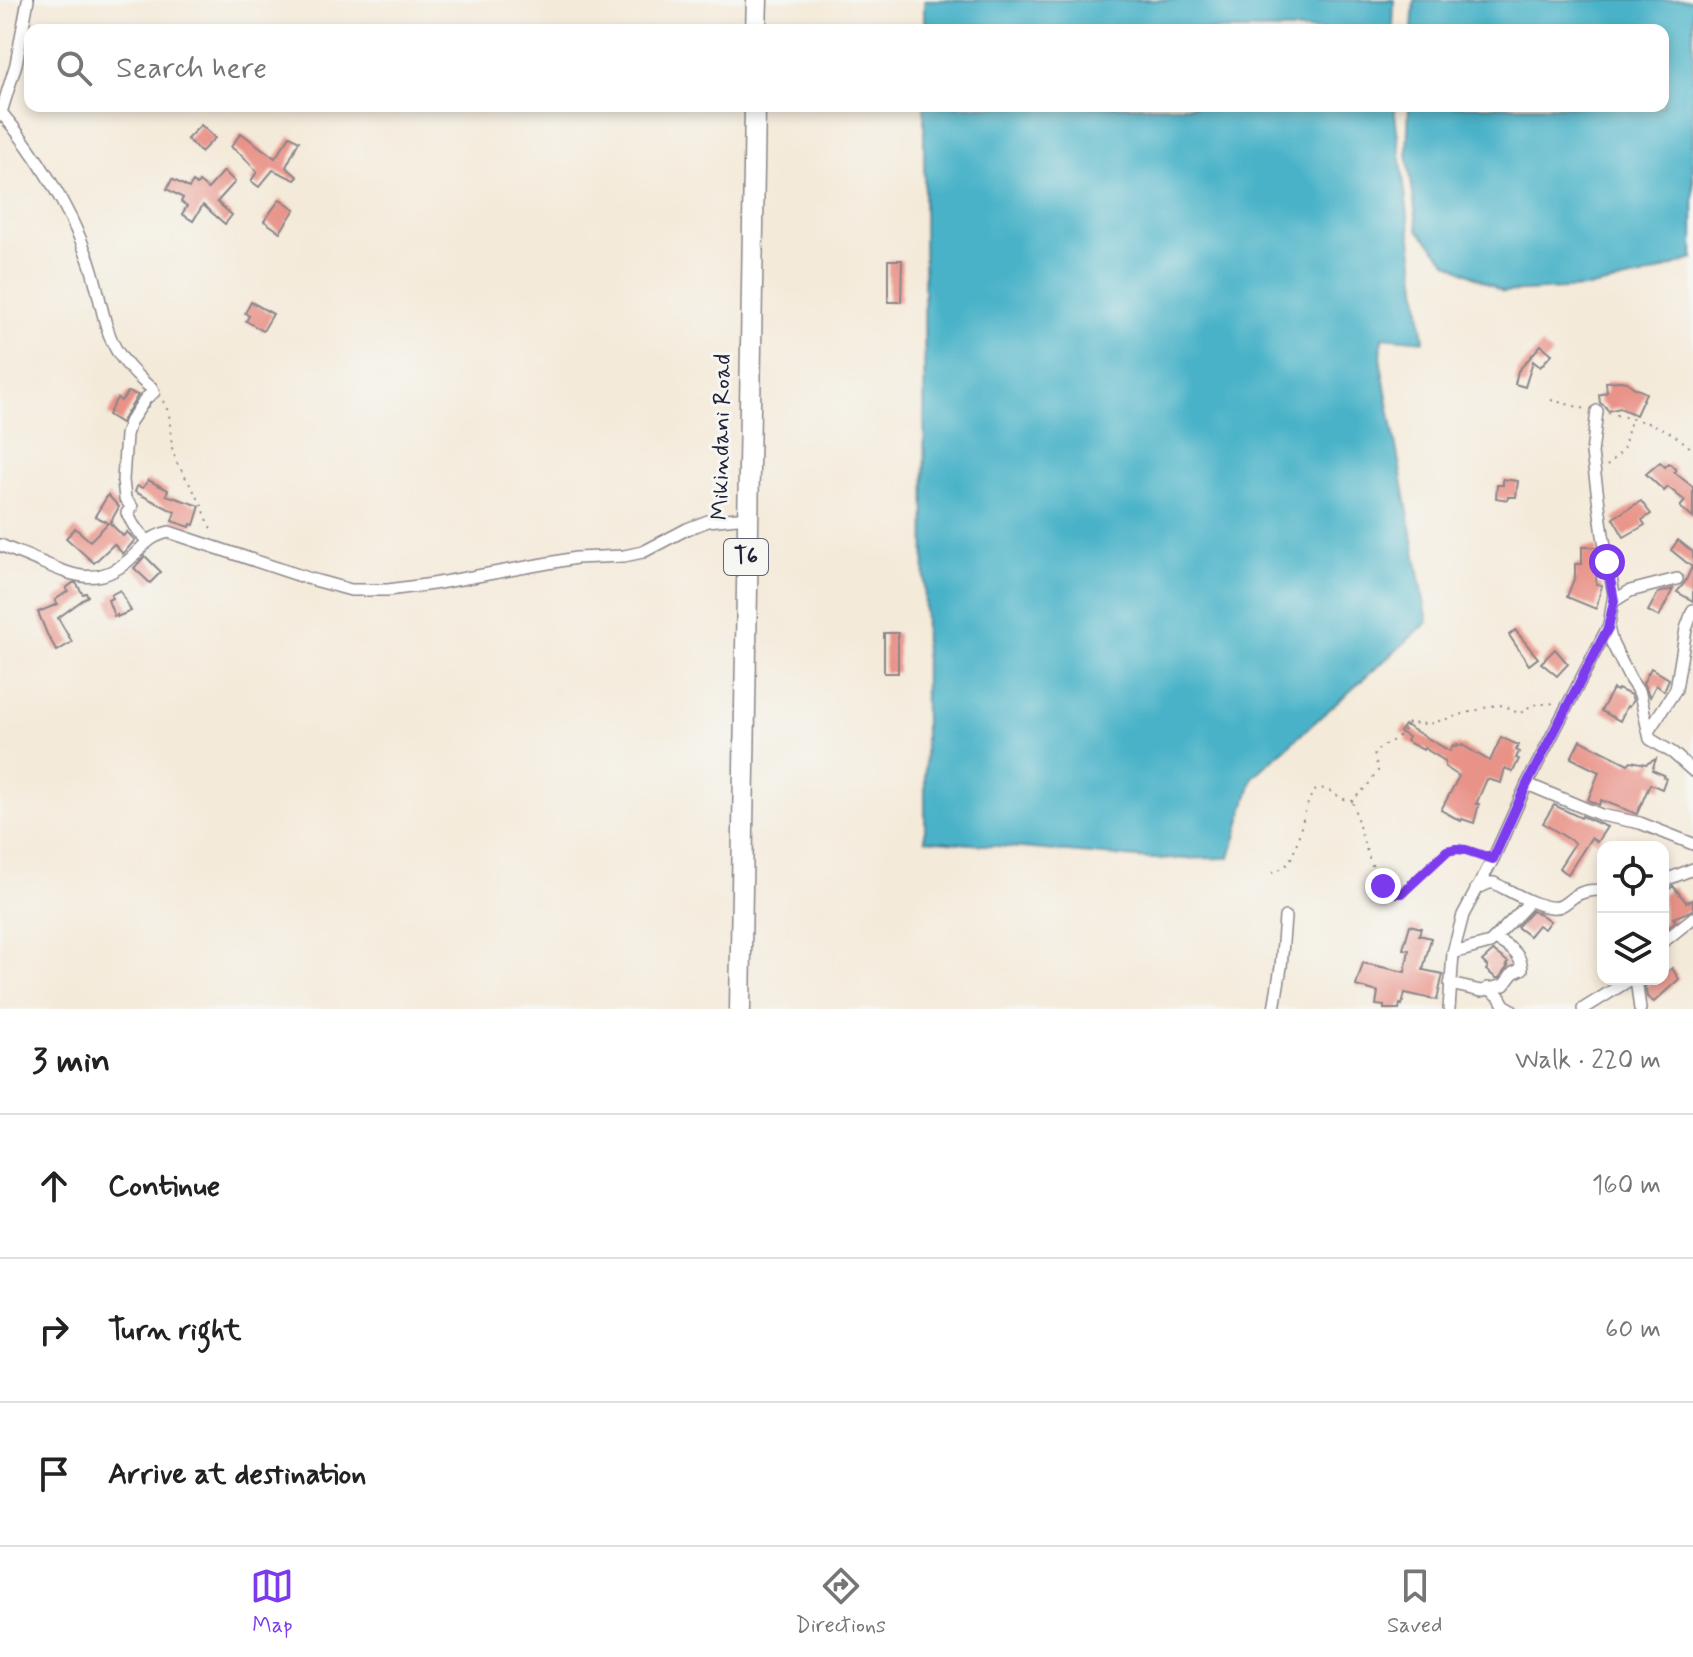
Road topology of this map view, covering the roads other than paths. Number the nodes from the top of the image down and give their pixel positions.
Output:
1 (28, 0) edge
2 (757, 0) edge
3 (24, 24) edge
4 (756, 24) edge
5 (24, 26) edge
6 (755, 112) edge
7 (1, 113) edge
8 (1597, 411) road end
9 (747, 517) junction
10 (147, 541) junction
11 (0, 545) edge
12 (1677, 579) dead end
13 (1614, 601) junction
14 (1693, 610) edge
15 (1608, 628) junction
16 (1649, 730) junction
17 (1693, 771) edge
18 (1527, 784) junction
19 (1693, 844) edge
20 (1693, 869) edge
21 (1669, 879) edge
22 (1476, 889) junction
23 (1597, 890) edge
24 (1525, 907) dead end
25 (1285, 917) dead end
26 (1692, 919) edge
27 (1669, 937) edge
28 (1495, 939) junction
29 (1453, 953) junction
30 (1450, 984) junction
31 (1623, 985) edge
32 (1634, 985) edge
33 (1488, 988) junction
34 (740, 1009) edge
35 (1274, 1009) edge
36 (1449, 1009) edge
37 (1511, 1009) edge
38 (1583, 1009) edge
39 (1640, 1009) edge

1 - 3 street
2 - 4 highway
5 - 7 street
6 - 9 highway, Mikindani Road / T6
7 - 10 street
8 - 13 street
9 - 10 street
9 - 34 highway, Mikindani Road / T6
10 - 11 street
12 - 13 street
13 - 15 street
14 - 16 street
15 - 16 street
15 - 18 street
16 - 17 street
18 - 19 street
18 - 22 street
20 - 21 street
22 - 23 street
22 - 29 street
24 - 28 street
25 - 35 street
26 - 27 street
28 - 29 street
28 - 33 street
29 - 30 street
30 - 33 street
30 - 36 street
31 - 38 street
32 - 39 street
33 - 37 street

